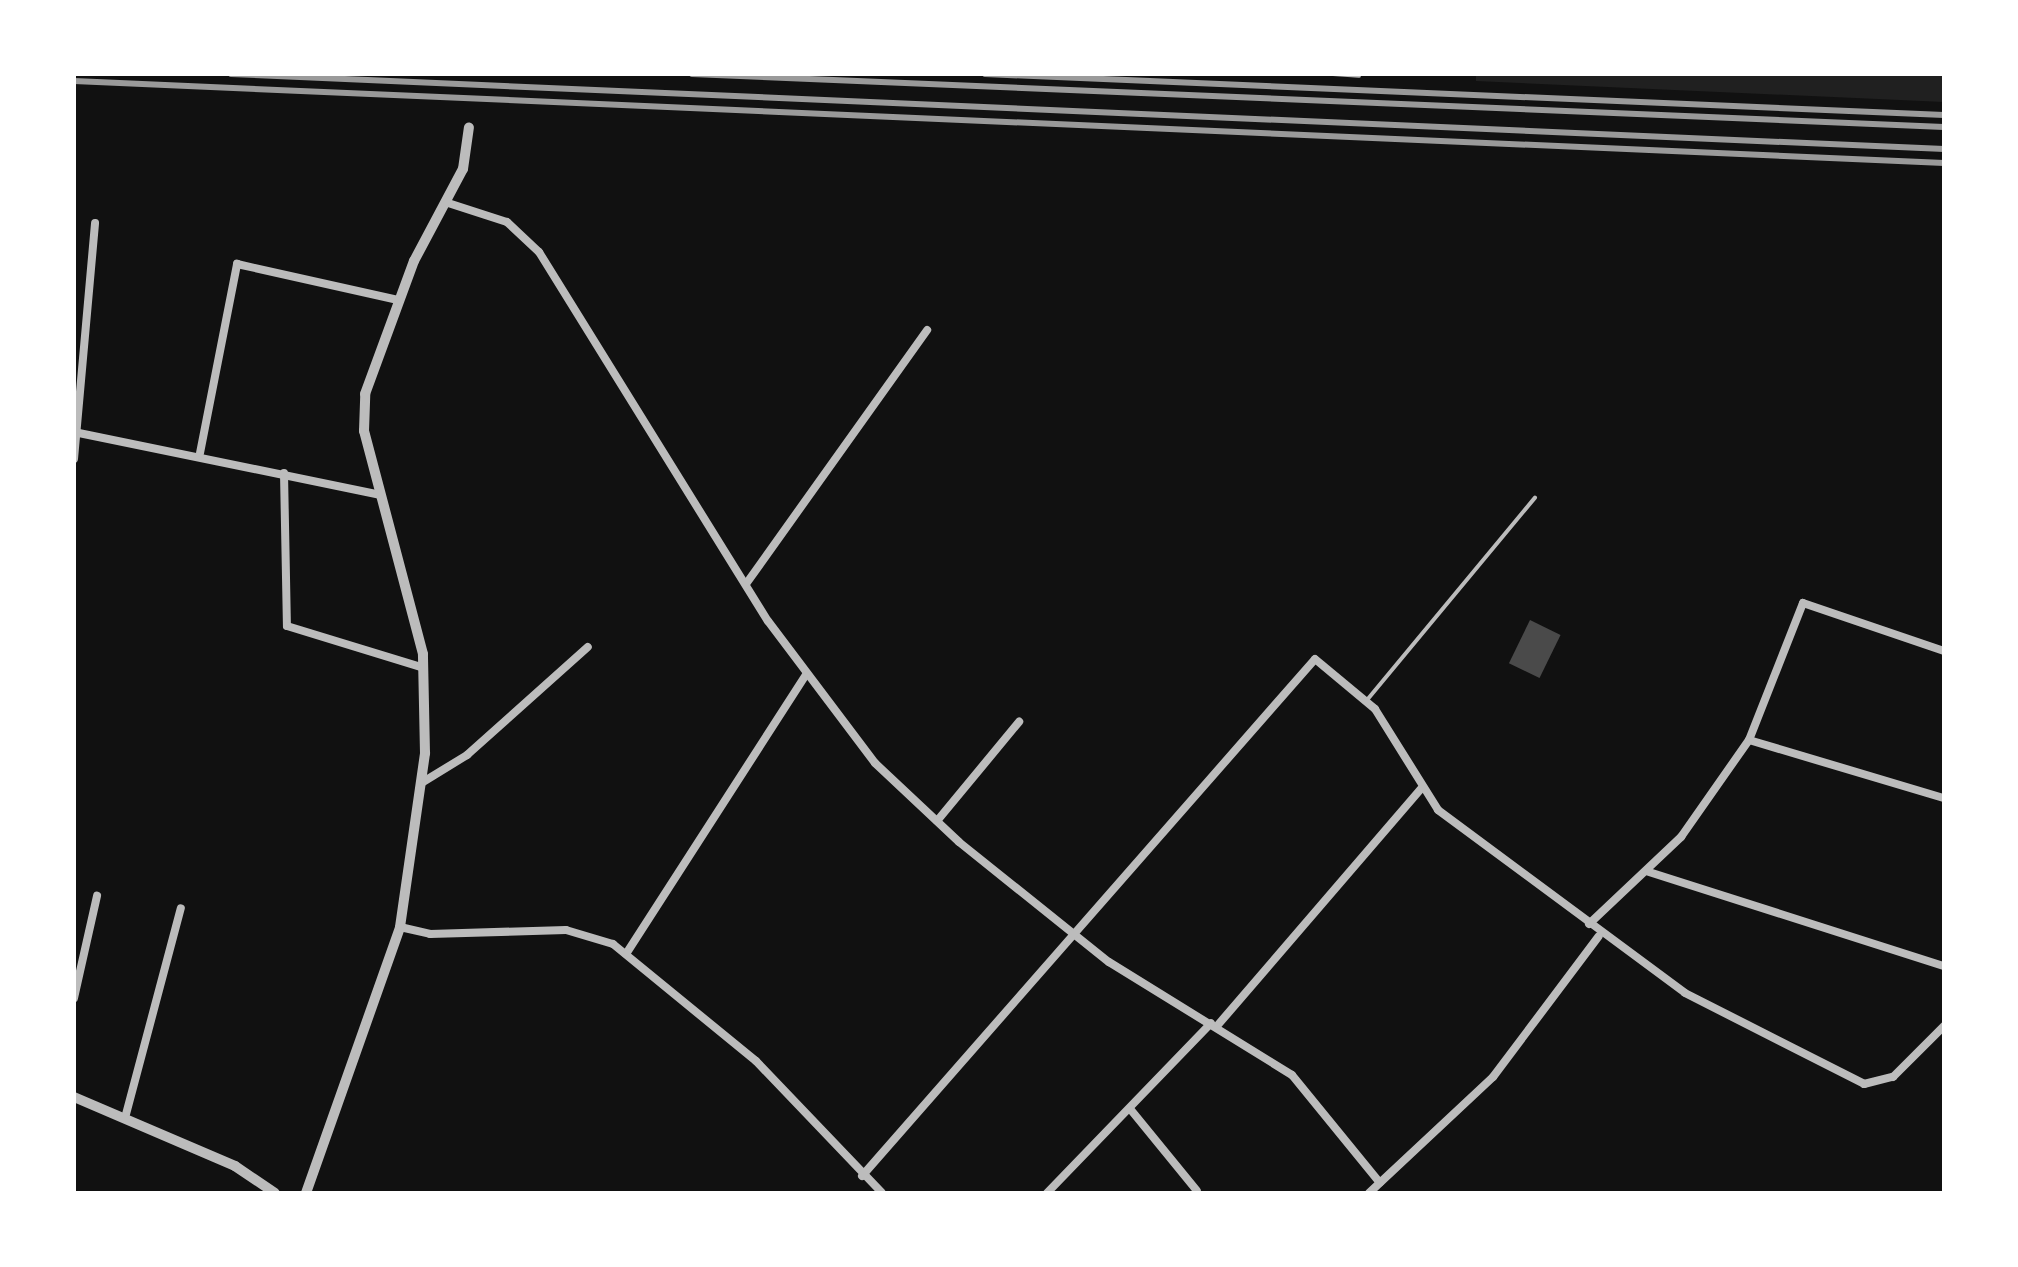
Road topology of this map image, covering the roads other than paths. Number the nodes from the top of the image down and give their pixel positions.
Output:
1 (1333, 74) edge
2 (1359, 76) dead end
3 (469, 127) dead end
4 (445, 202) junction
5 (95, 223) dead end
6 (398, 300) junction
7 (927, 330) dead end
8 (75, 433) edge
9 (200, 453) junction
10 (74, 459) edge
11 (284, 473) junction
12 (380, 495) junction
13 (1535, 498) dead end
14 (746, 584) junction
15 (588, 647) dead end
16 (1944, 651) edge
17 (424, 668) junction
18 (806, 675) junction
19 (1367, 700) junction
20 (1019, 722) dead end
21 (1749, 740) junction
22 (423, 782) junction
23 (1421, 789) junction
24 (1944, 798) edge
25 (937, 821) junction
26 (1649, 872) junction
27 (97, 896) dead end
28 (181, 908) dead end
29 (1589, 924) junction
30 (400, 927) junction
31 (1072, 933) junction
32 (1599, 936) junction
33 (626, 954) junction
34 (1944, 966) edge
35 (74, 998) edge
36 (1214, 1025) junction
37 (1944, 1026) edge
38 (74, 1097) edge
39 (1131, 1110) junction
40 (125, 1118) junction
41 (862, 1176) junction
42 (1380, 1183) junction
43 (1197, 1191) edge
44 (275, 1193) edge
45 (306, 1193) edge
46 (882, 1193) edge
47 (1047, 1193) edge
48 (1369, 1193) edge

1 - 2 lane
3 - 4 street
4 - 6 street
4 - 14 street
5 - 8 street
6 - 9 street
6 - 12 street
7 - 14 street
8 - 9 street
8 - 10 street
9 - 11 street
11 - 12 street
11 - 17 street
12 - 17 street
13 - 19 lane
14 - 18 street
15 - 22 street
16 - 21 street
17 - 22 street
18 - 25 street
18 - 33 street
19 - 23 street
19 - 31 street
20 - 25 street
21 - 24 street
21 - 26 street
22 - 30 street
23 - 29 street
23 - 36 street
25 - 31 street
26 - 29 street
26 - 34 street
27 - 35 street
28 - 40 street
29 - 32 street
30 - 33 street
30 - 45 street
31 - 36 street
31 - 41 street
32 - 37 street
32 - 42 street
33 - 41 street
36 - 39 street
36 - 42 street
38 - 40 street
39 - 43 street
39 - 47 street
40 - 44 street
41 - 46 street
42 - 48 street

